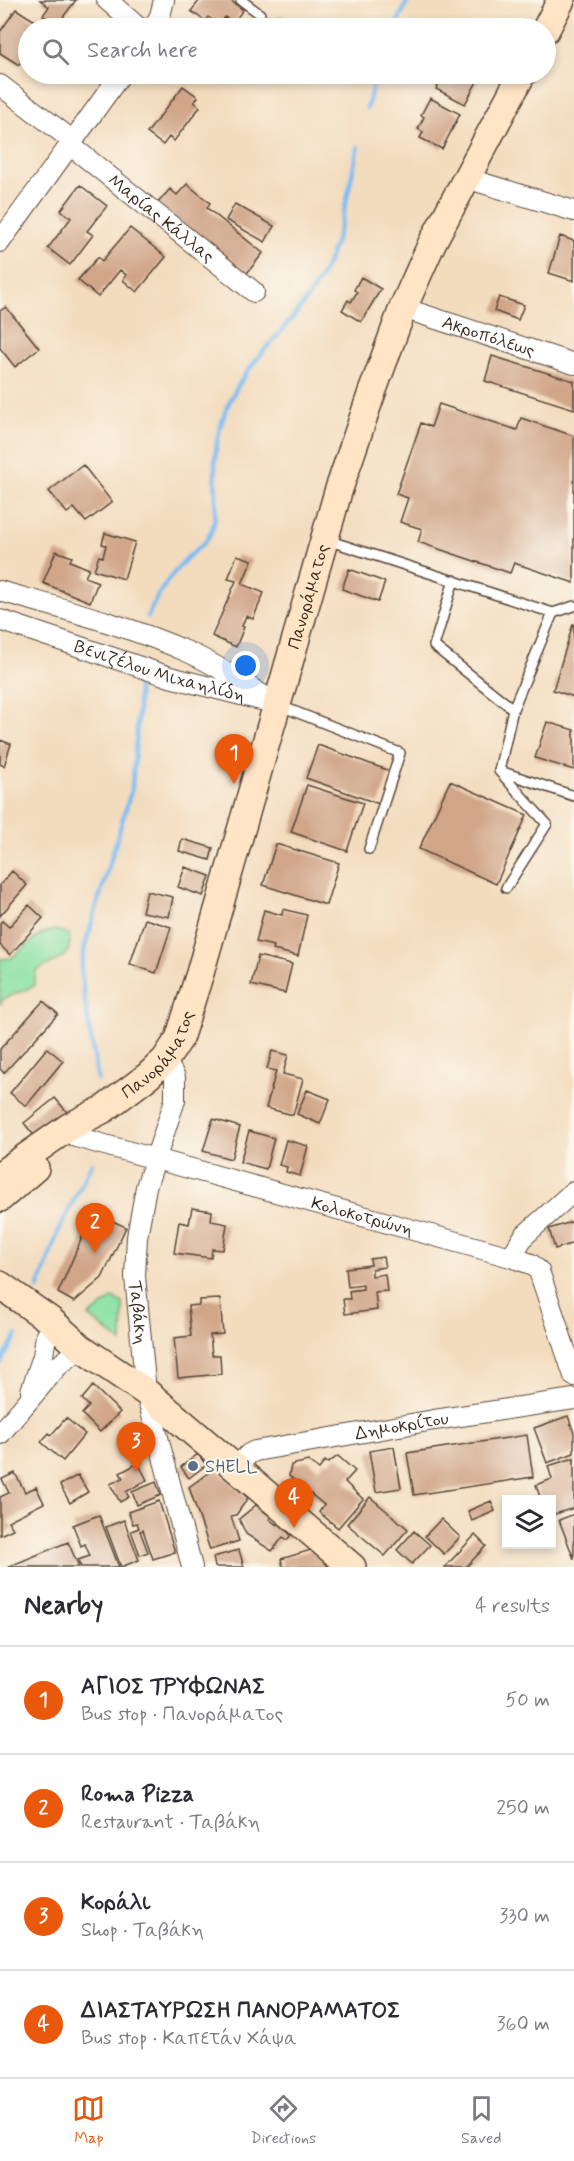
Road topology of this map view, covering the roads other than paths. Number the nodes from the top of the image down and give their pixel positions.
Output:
1 (106, 0) edge
2 (164, 0) edge
3 (241, 0) edge
4 (561, 0) edge
5 (260, 14) dead end
6 (127, 18) edge
7 (159, 18) edge
8 (551, 18) edge
9 (114, 84) edge
10 (517, 84) edge
11 (0, 85) edge
12 (71, 143) junction
13 (466, 178) junction
14 (574, 211) edge
15 (0, 242) edge
16 (254, 292) dead end
17 (403, 308) junction
18 (574, 364) edge
19 (325, 540) junction
20 (453, 580) junction
21 (0, 591) edge
22 (574, 606) edge
23 (553, 613) junction
24 (0, 620) edge
25 (276, 704) junction
26 (513, 709) junction
27 (499, 771) junction
28 (574, 796) edge
29 (369, 849) dead end
30 (506, 888) dead end
31 (165, 1060) junction
32 (104, 1109) junction
33 (76, 1137) junction
34 (154, 1159) junction
35 (0, 1175) edge
36 (574, 1191) edge
37 (0, 1198) edge
38 (511, 1257) junction
39 (21, 1311) edge
40 (81, 1348) junction
41 (574, 1376) edge
42 (146, 1392) junction
43 (28, 1399) junction
44 (574, 1399) edge
45 (0, 1434) edge
46 (236, 1467) junction
47 (185, 1565) edge
48 (352, 1567) edge

1 - 6 street
2 - 7 street
3 - 5 lane
4 - 8 main road
9 - 12 street
10 - 13 main road, Πανοράματος
11 - 12 street, Μαρίας Κάλλας
12 - 15 street
12 - 16 street, Μαρίας Κάλλας
13 - 14 street
13 - 17 main road, Πανοράματος
17 - 18 street, Ακροπόλεως
17 - 19 main road, Πανοράματος
19 - 20 lane
19 - 25 main road, Πανοράματος
20 - 23 lane
20 - 26 lane
21 - 25 street, Βενιζέλου Μιχαηλίδη
22 - 23 lane
23 - 26 lane
24 - 25 street, Βενιζέλου Μιχαηλίδη
25 - 29 lane
25 - 31 main road, Πανοράματος
26 - 27 lane
27 - 28 lane
27 - 30 lane
31 - 32 main road, Πανοράματος
31 - 34 street, Ταβάκη
32 - 33 main road, Πανοράματος
32 - 35 main road, Πανοράματος
33 - 34 street, Κολοκοτρώνη
33 - 37 main road, Πανοράματος
34 - 38 street, Κολοκοτρώνη
34 - 42 street, Ταβάκη
36 - 38 street
38 - 41 street, Κολοκοτρώνη
39 - 40 main road
39 - 43 street
40 - 42 main road
40 - 43 street
42 - 46 main road
42 - 47 street, Ταβάκη
43 - 45 street
44 - 46 street, Δημοκρίτου
46 - 48 main road

